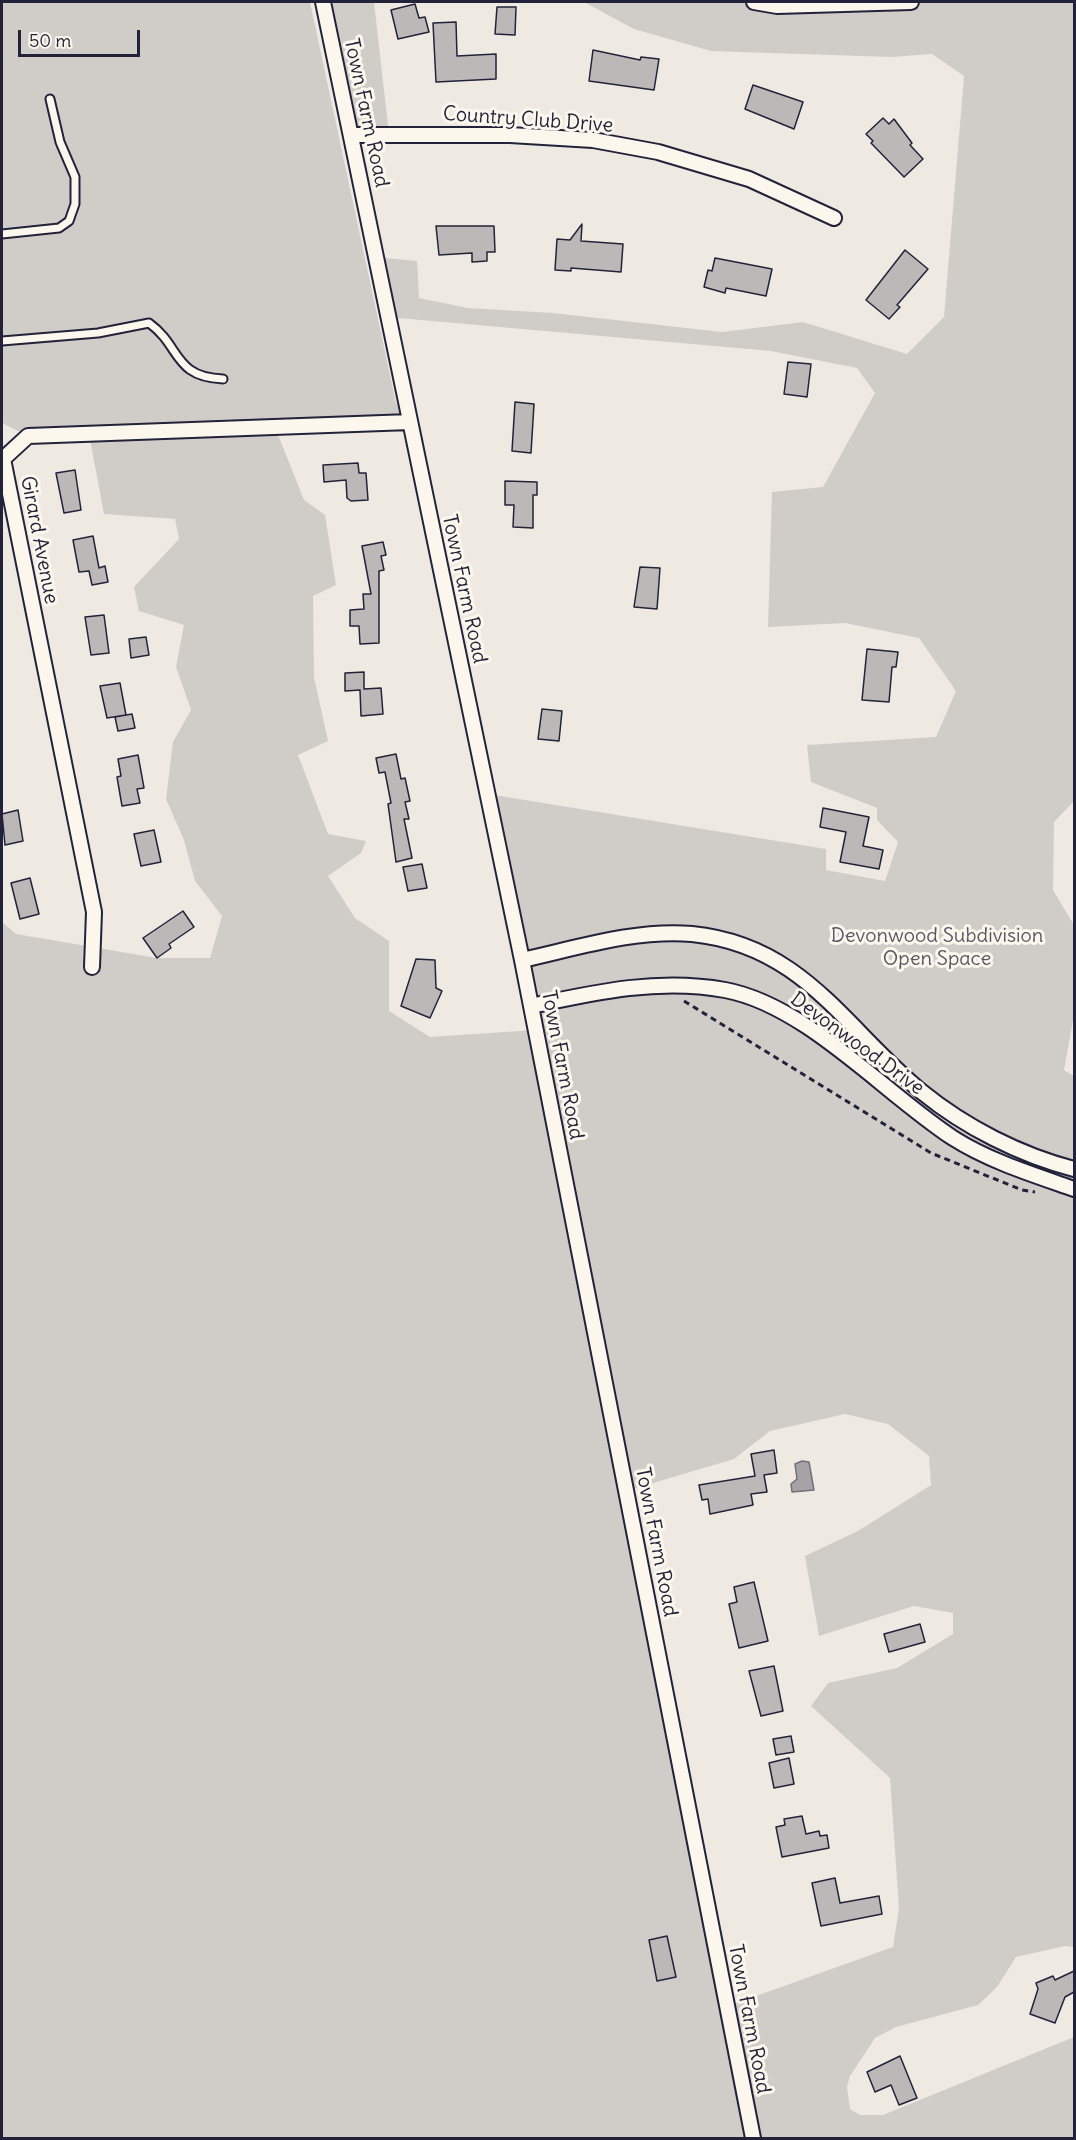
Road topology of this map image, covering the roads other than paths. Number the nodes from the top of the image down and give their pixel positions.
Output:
1 (323, 2) edge
2 (754, 2) edge
3 (911, 2) edge
4 (50, 99) dead end
5 (351, 135) junction
6 (834, 218) dead end
7 (2, 234) edge
8 (2, 341) edge
9 (223, 379) dead end
10 (410, 422) junction
11 (522, 960) junction
12 (92, 967) dead end
13 (531, 1006) junction
14 (1074, 1168) edge
15 (1074, 1189) edge
16 (753, 2139) edge

1 - 5 street, Town Farm Road
2 - 3 street
4 - 7 lane
5 - 6 street, Country Club Drive
5 - 10 street, Town Farm Road
8 - 9 lane
10 - 11 street, Town Farm Road
10 - 12 street, Girard Avenue
11 - 13 street, Town Farm Road
11 - 14 street, Devonwood Drive
13 - 15 street, Devonwood Drive
13 - 16 street, Town Farm Road

